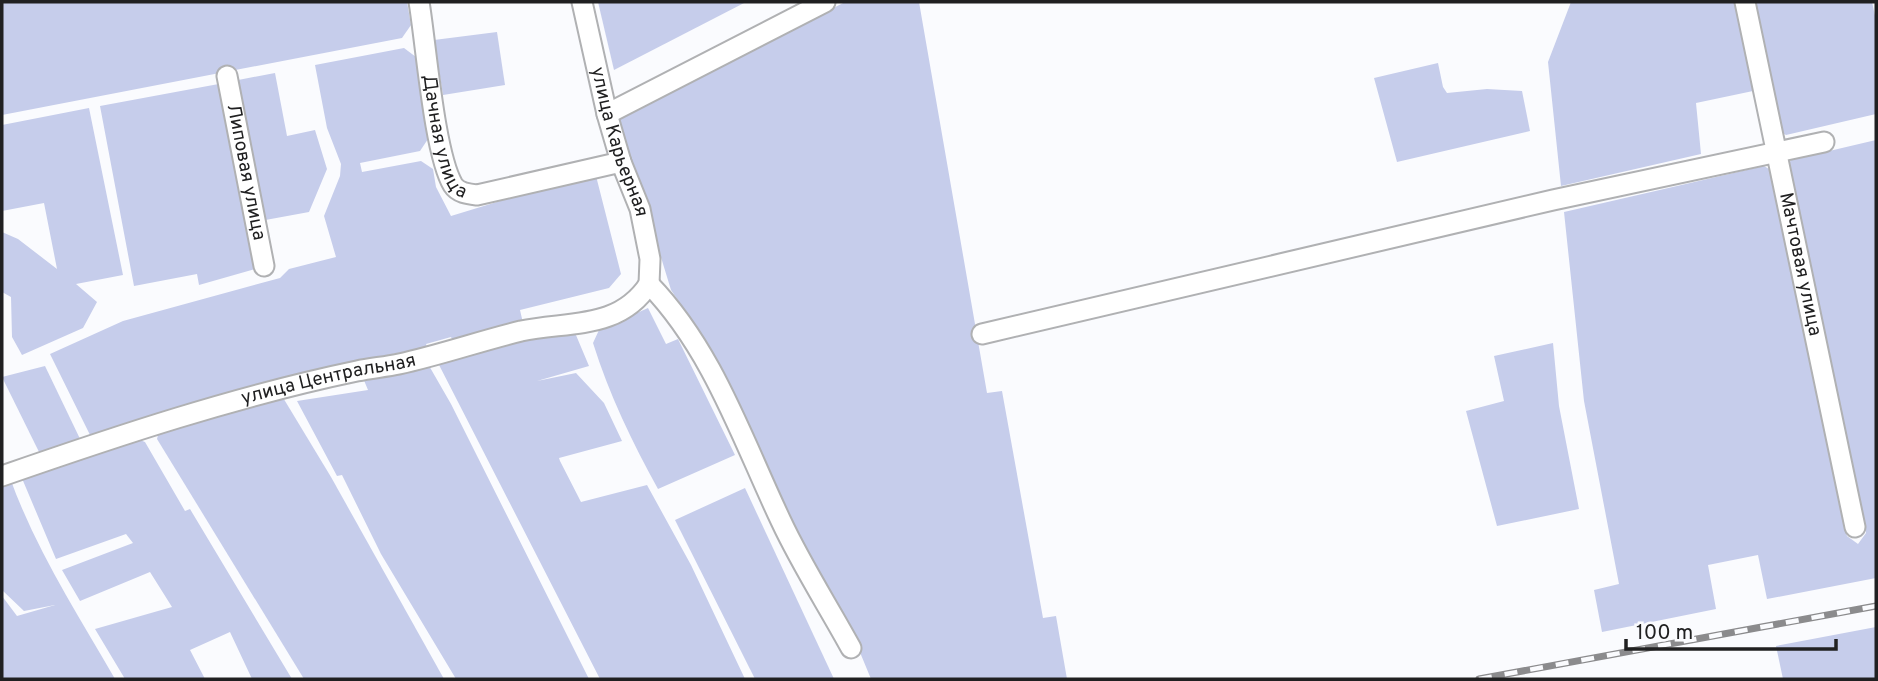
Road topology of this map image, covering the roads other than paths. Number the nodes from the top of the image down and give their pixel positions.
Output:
1 (419, 2) edge
2 (582, 2) edge
3 (825, 2) edge
4 (1745, 2) edge
5 (228, 76) dead end
6 (607, 114) junction
7 (1824, 142) dead end
8 (1776, 153) junction
9 (621, 162) junction
10 (264, 266) dead end
11 (649, 284) junction
12 (982, 334) dead end
13 (2, 476) edge
14 (1855, 527) dead end
15 (851, 648) dead end

1 - 9 street, Дачная улица
2 - 6 street, улица Карьерная
3 - 6 street
4 - 8 street, Мачтовая улица
5 - 10 street, Липовая улица
6 - 9 street, улица Карьерная
7 - 8 street
8 - 12 street
8 - 14 street, Мачтовая улица
9 - 11 street, улица Карьерная
11 - 13 street, улица Центральная
11 - 15 street

